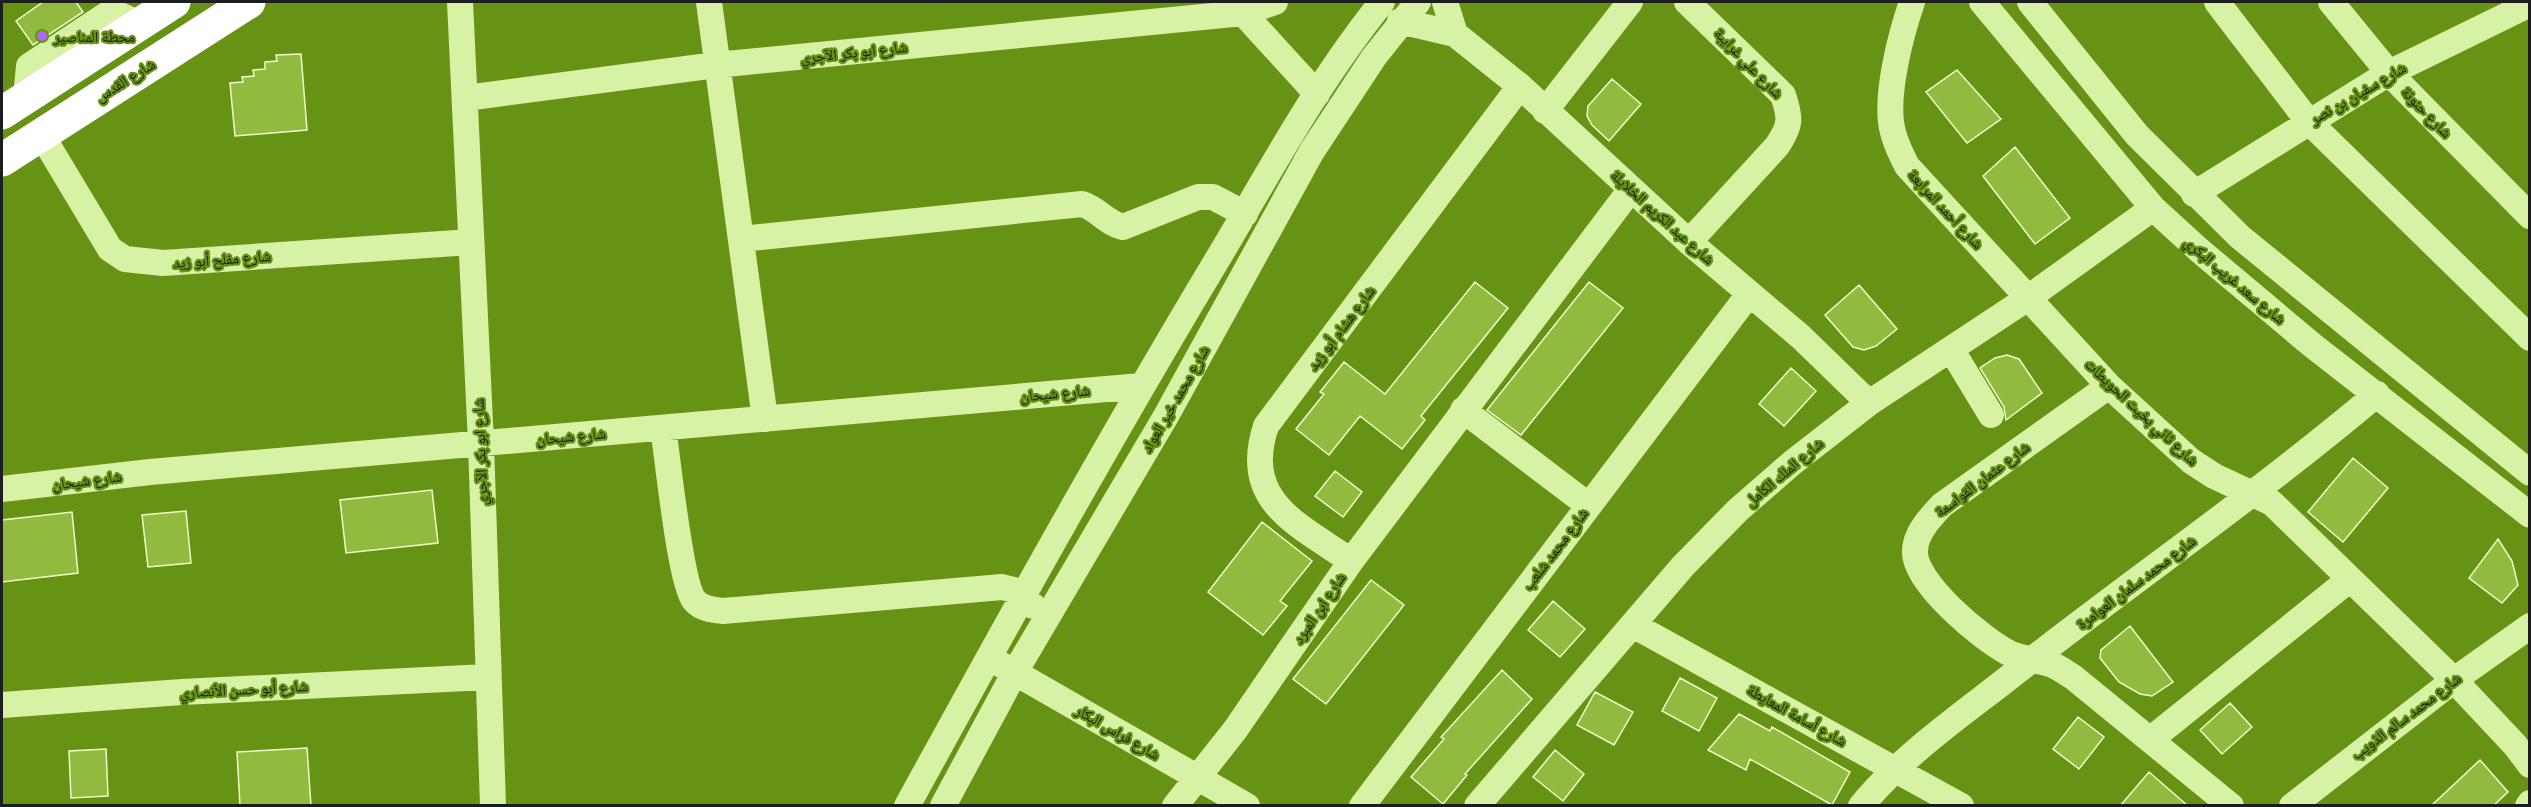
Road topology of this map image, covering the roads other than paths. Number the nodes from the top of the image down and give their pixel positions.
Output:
1 (174, 2) edge
2 (249, 2) edge
3 (460, 2) edge
4 (709, 2) edge
5 (1275, 2) edge
6 (1382, 2) edge
7 (1418, 2) edge
8 (1445, 2) edge
9 (1630, 2) edge
10 (1687, 2) edge
11 (1912, 2) edge
12 (1982, 2) edge
13 (2030, 2) edge
14 (2217, 2) edge
15 (2331, 2) edge
16 (2529, 4) edge
17 (1243, 13) junction
18 (1400, 21) junction
19 (1455, 33) junction
20 (716, 65) junction
21 (2389, 73) junction
22 (1520, 86) junction
23 (1317, 94) junction
24 (466, 98) junction
25 (14, 105) edge
26 (1545, 111) junction
27 (2308, 121) junction
28 (41, 134) junction
29 (2, 160) edge
30 (1631, 189) junction
31 (2194, 194) junction
32 (2154, 208) junction
33 (1245, 213) junction
34 (2529, 216) edge
35 (741, 239) junction
36 (471, 242) junction
37 (1689, 242) junction
38 (1749, 294) junction
39 (2028, 298) junction
40 (2529, 338) edge
41 (1951, 349) junction
42 (1141, 386) junction
43 (2109, 386) junction
44 (2377, 394) junction
45 (1869, 403) junction
46 (1463, 410) junction
47 (1991, 415) dead end
48 (765, 419) junction
49 (663, 428) junction
50 (481, 443) junction
51 (2529, 473) edge
52 (2, 489) edge
53 (2253, 494) junction
54 (1588, 505) junction
55 (2528, 516) edge
56 (1351, 561) junction
57 (2350, 579) junction
58 (1020, 597) junction
59 (1048, 617) junction
60 (1633, 625) junction
61 (2527, 625) edge
62 (988, 658) junction
63 (2032, 660) junction
64 (1015, 672) junction
65 (487, 677) junction
66 (2454, 680) junction
67 (2, 705) edge
68 (2150, 740) junction
69 (2529, 765) edge
70 (1893, 769) junction
71 (1197, 778) junction
72 (493, 806) edge
73 (907, 806) edge
74 (943, 806) edge
75 (1175, 806) edge
76 (1247, 806) edge
77 (1362, 806) edge
78 (1477, 806) edge
79 (1862, 806) edge
80 (1961, 806) edge
81 (2232, 806) edge
82 (2292, 806) edge

1 - 25 highway
2 - 28 highway, شارع القدس
3 - 24 street, شارع ابو بكر الآجري
4 - 20 street
5 - 17 street, شارع ابو بكر الآجري
6 - 23 street
7 - 18 street, شارع محمد خير العواد
8 - 19 street
9 - 26 street
10 - 37 street, شارع علي غرايبة
11 - 39 street, شارع أحمد المرابعة
12 - 32 street, شارع سعد غريب البكري
13 - 31 street
14 - 27 street
15 - 21 street, شارع حنونة
16 - 21 street, شارع سفيان بن نصر
17 - 20 street, شارع ابو بكر الآجري
17 - 23 street
18 - 19 street, شارع عبد الكريم الخلايلة
18 - 59 street, شارع محمد خير العواد
19 - 22 street, شارع عبد الكريم الخلايلة
20 - 24 street, شارع ابو بكر الآجري
20 - 35 street
21 - 27 street, شارع سفيان بن نصر
21 - 34 street, شارع حنونة
22 - 26 street, شارع عبد الكريم الخلايلة
22 - 56 street, شارع هشام أبو زيد
23 - 33 street
24 - 36 street, شارع ابو بكر الآجري
26 - 30 street, شارع عبد الكريم الخلايلة
27 - 31 street, شارع سفيان بن نصر
27 - 40 street
28 - 29 highway, شارع القدس
28 - 36 street, شارع مفلح أبو زيد
30 - 37 street, شارع عبد الكريم الخلايلة
30 - 46 street, شارع ابن المبرد
31 - 51 street
32 - 39 street, شارع الملك الكامل
32 - 44 street, شارع سعد غريب البكري
33 - 35 street
33 - 42 street
35 - 48 street
36 - 50 street, شارع ابو بكر الآجري
37 - 38 street, شارع عبد الكريم الخلايلة
38 - 45 street, شارع عبد الكريم الخلايلة
38 - 54 street, شارع محمد شلعب
39 - 41 street, شارع الملك الكامل
39 - 43 street, شارع ثاني بخيت الحويطات
41 - 45 street, شارع الملك الكامل
41 - 47 street
42 - 48 street, شارع شيحان
42 - 58 street
43 - 53 street, شارع ثاني بخيت الحويطات
43 - 63 street, شارع عثمان القواسمة
44 - 53 street, شارع محمد سلمان العوامرة
44 - 55 street, شارع سعد غريب البكري
45 - 60 street, شارع الملك الكامل
46 - 54 street
46 - 56 street, شارع ابن المبرد
48 - 49 street, شارع شيحان
49 - 50 street, شارع شيحان
49 - 58 street
50 - 52 street, شارع شيحان
50 - 65 street, شارع ابو بكر الآجري
53 - 57 street, شارع ثاني بخيت الحويطات
53 - 63 street, شارع محمد سلمان العوامرة
54 - 77 street, شارع محمد شلعب
56 - 71 street, شارع ابن المبرد
57 - 66 street, شارع ثاني بخيت الحويطات
57 - 68 street
58 - 59 street
58 - 62 street
59 - 64 street, شارع محمد خير العواد
60 - 70 street, شارع أسامة المعايطة
60 - 78 street, شارع الملك الكامل
61 - 66 street, شارع محمد سالم الذويب
62 - 64 street, شارع فراس البكار
62 - 73 street
63 - 68 street, شارع عثمان القواسمة
63 - 70 street, شارع محمد سلمان العوامرة
64 - 71 street, شارع فراس البكار
64 - 74 street, شارع محمد خير العواد
65 - 67 street, شارع أبو حسن الأنصاري
65 - 72 street, شارع ابو بكر الآجري
66 - 69 street, شارع ثاني بخيت الحويطات
66 - 82 street, شارع محمد سالم الذويب
68 - 81 street, شارع عثمان القواسمة
70 - 79 street, شارع محمد سلمان العوامرة
70 - 80 street, شارع أسامة المعايطة
71 - 75 street, شارع ابن المبرد
71 - 76 street, شارع فراس البكار

